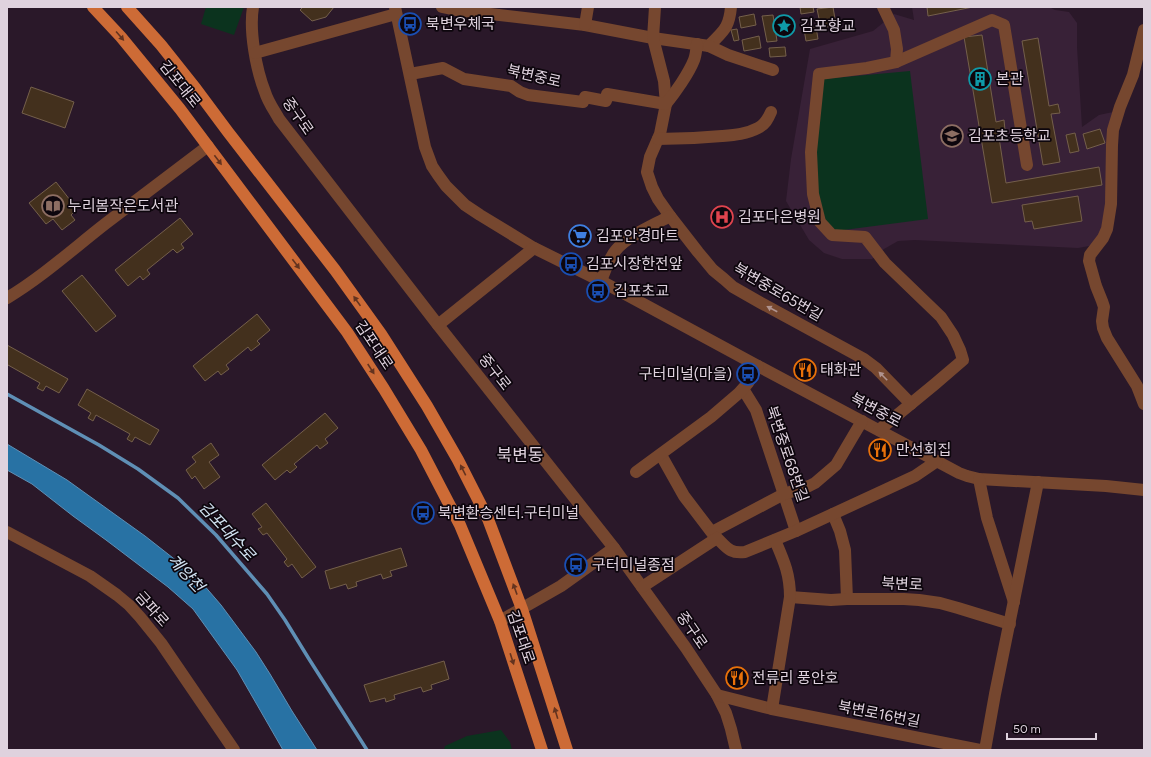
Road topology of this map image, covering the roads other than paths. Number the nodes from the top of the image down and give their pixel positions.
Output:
1 (93, 7) edge
2 (127, 7) edge
3 (253, 7) edge
4 (442, 7) edge
5 (588, 7) edge
6 (655, 7) edge
7 (730, 7) edge
8 (883, 7) edge
9 (396, 11) edge
10 (499, 11) edge
11 (585, 25) junction
12 (1144, 30) edge
13 (653, 38) junction
14 (703, 45) junction
15 (255, 53) junction
16 (896, 62) junction
17 (773, 70) dead end
18 (410, 74) junction
19 (666, 104) junction
20 (771, 112) dead end
21 (658, 139) junction
22 (208, 146) junction
23 (1027, 166) dead end
24 (670, 216) junction
25 (534, 248) junction
26 (601, 281) junction
27 (7, 298) edge
28 (438, 325) junction
29 (758, 366) junction
30 (743, 389) junction
31 (911, 404) junction
32 (1144, 404) edge
33 (862, 421) junction
34 (879, 430) junction
35 (661, 455) junction
36 (937, 461) junction
37 (636, 472) dead end
38 (979, 479) junction
39 (1038, 482) junction
40 (1144, 490) edge
41 (784, 494) junction
42 (833, 514) junction
43 (796, 531) junction
44 (7, 532) edge
45 (714, 535) junction
46 (775, 540) junction
47 (614, 548) junction
48 (642, 587) junction
49 (790, 597) junction
50 (848, 599) junction
51 (1014, 604) junction
52 (522, 609) junction
53 (500, 621) junction
54 (1010, 624) junction
55 (717, 696) junction
56 (772, 709) junction
57 (234, 750) edge
58 (542, 750) edge
59 (567, 750) edge
60 (736, 750) edge
61 (980, 750) edge
62 (985, 750) edge

1 -> 22 main road, 김포대로
52 -> 2 main road, 김포대로
3 - 15 street, 중구로
4 - 10 street
5 - 11 street
6 - 13 street, 북변중로65번길
7 - 14 street
8 - 16 street
9 - 15 street, 북변중로
9 - 18 street, 북변중로
10 - 11 street
11 - 13 street
12 - 32 street
13 - 14 street
13 - 19 street, 북변중로65번길
14 - 17 street
14 - 19 street
15 - 28 street, 중구로
16 - 23 street
16 - 31 street
18 - 19 street, 북변중로
18 - 25 street, 북변중로
19 - 21 street, 북변중로65번길
20 - 21 street
21 - 24 street, 북변중로65번길
22 - 27 street
22 -> 53 main road, 김포대로
24 - 26 street
31 -> 24 street, 북변중로65번길
25 - 26 street, 북변중로
25 - 28 street
26 - 29 street, 북변중로
28 - 47 street, 중구로
29 - 30 street
29 - 33 street, 북변중로
30 - 35 street
30 - 41 street, 북변중로68번길
31 - 34 street
33 - 34 street, 북변중로
33 - 41 street
34 - 36 street, 북변중로
35 - 37 street
35 - 45 street
36 - 38 street, 북변중로
36 - 42 street
38 - 39 street, 북변중로
38 - 51 street
39 - 40 street, 북변중로
39 - 51 street
41 - 43 street, 북변중로68번길
41 - 45 street
42 - 43 street
42 - 50 street
43 - 46 street
44 - 57 street, 금파로
45 - 46 street
45 - 48 street
46 - 49 street
47 - 48 street, 중구로
47 - 52 street
48 - 55 street, 중구로
49 - 50 street, 북변로
49 - 56 street
50 - 54 street, 북변로
51 - 54 street
52 - 53 street
59 -> 52 main road, 김포대로
53 -> 58 main road, 김포대로
54 - 62 street
55 - 56 street, 북변로16번길
55 - 60 street, 중구로
56 - 61 street, 북변로16번길

